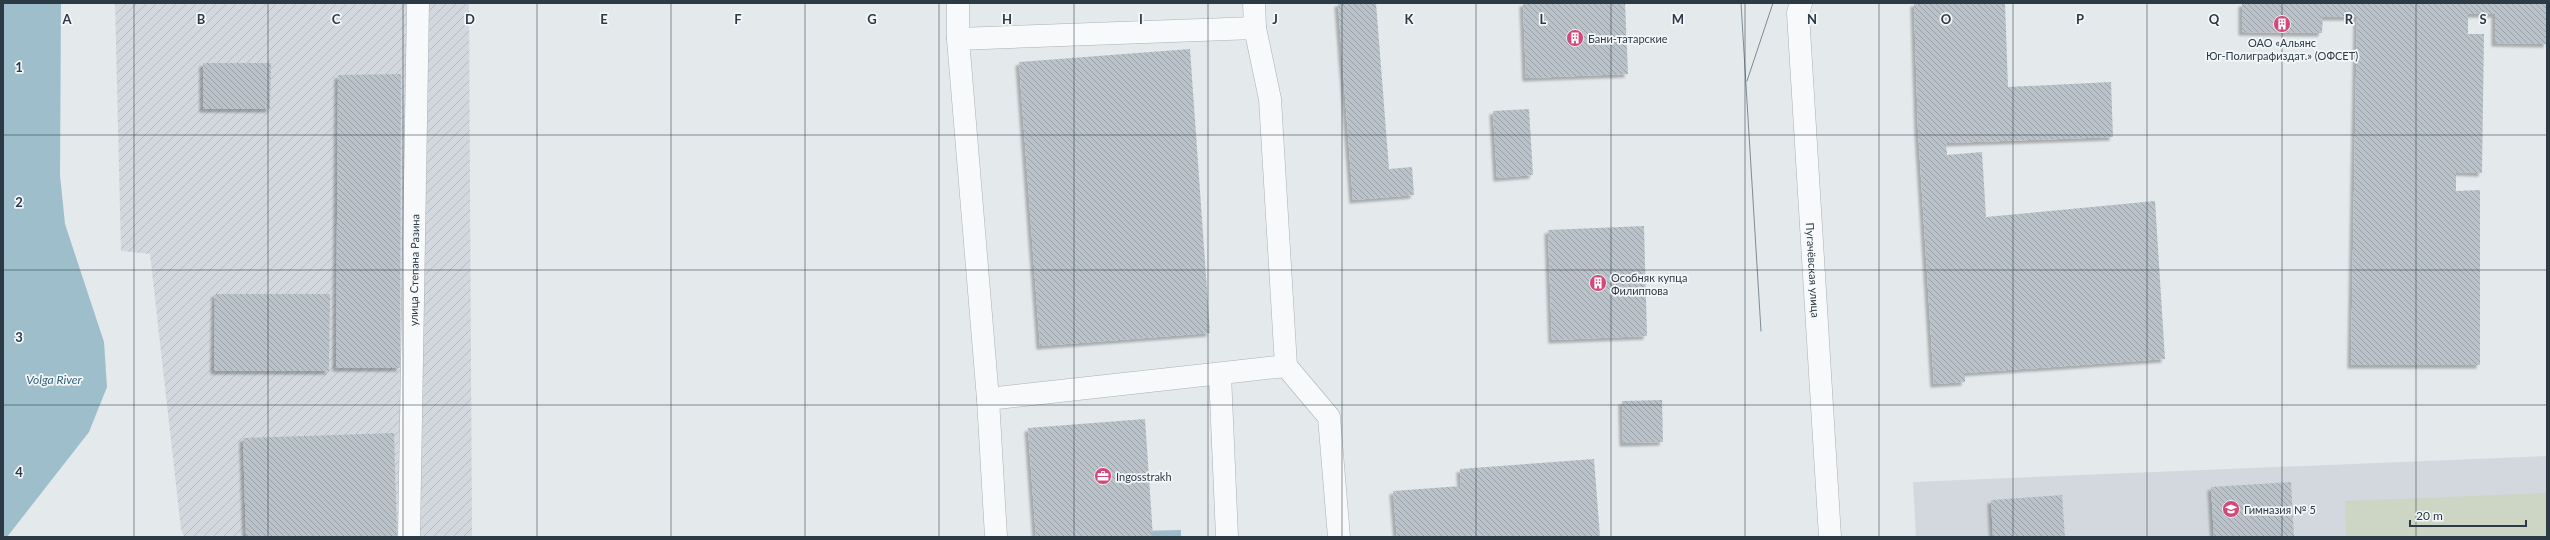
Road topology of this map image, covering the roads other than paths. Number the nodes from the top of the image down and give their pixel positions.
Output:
1 (418, 3) edge
2 (958, 3) edge
3 (1254, 3) edge
4 (1801, 3) edge
5 (1255, 28) junction
6 (958, 39) junction
7 (1286, 366) junction
8 (1220, 374) junction
9 (988, 399) junction
10 (409, 537) edge
11 (996, 537) edge
12 (1227, 537) edge
13 (1339, 537) edge
14 (1830, 537) edge

1 - 10 street, улица Степана Разина
2 - 6 street
3 - 5 street
4 - 14 street, Пугачёвская улица
5 - 6 street
5 - 7 street
6 - 9 street
7 - 8 street
7 - 13 street
8 - 9 street
8 - 12 street
9 - 11 street

